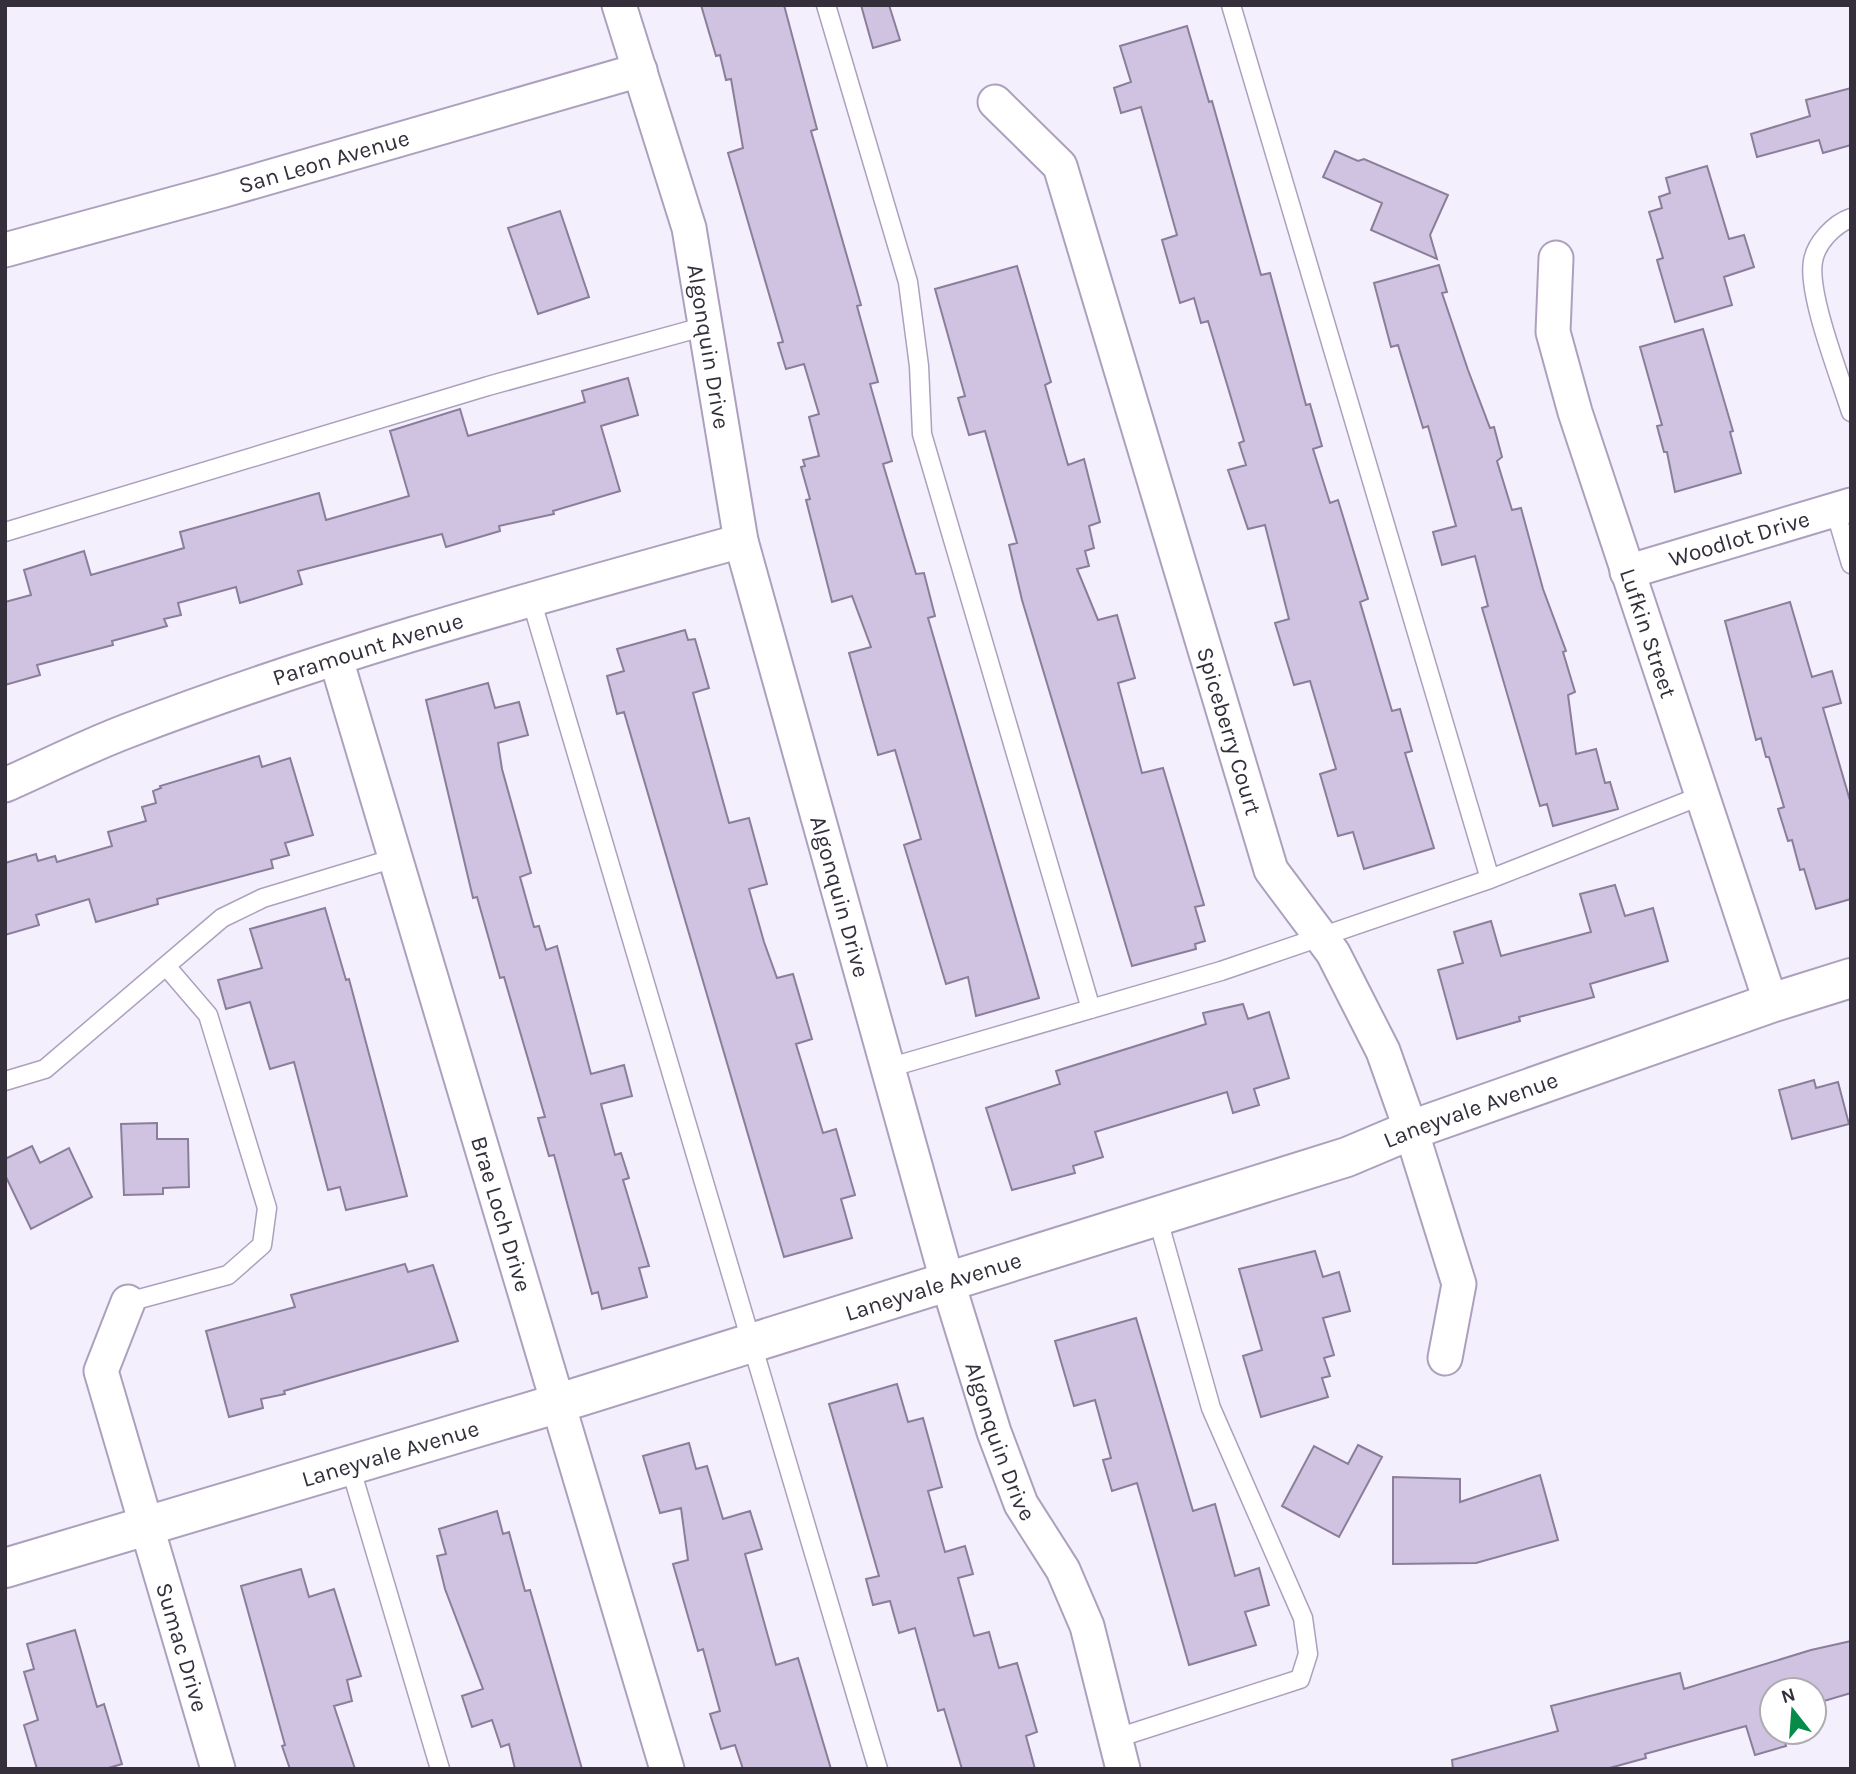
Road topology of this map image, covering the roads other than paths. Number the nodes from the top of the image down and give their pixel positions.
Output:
1 (619, 5) edge
2 (826, 5) edge
3 (1231, 5) edge
4 (640, 70) junction
5 (995, 102) dead end
6 (1851, 219) edge
7 (5, 250) edge
8 (1556, 258) dead end
9 (706, 326) junction
10 (1851, 412) edge
11 (1843, 508) edge
12 (5, 533) edge
13 (741, 541) junction
14 (1851, 564) edge
15 (1628, 572) junction
16 (531, 599) junction
17 (337, 659) junction
18 (5, 785) edge
19 (1703, 795) junction
20 (395, 858) junction
21 (1490, 879) junction
22 (1320, 937) junction
23 (166, 966) junction
24 (1851, 978) edge
25 (1771, 1003) junction
26 (1091, 1009) junction
27 (888, 1068) junction
28 (5, 1081) edge
29 (1411, 1130) junction
30 (1157, 1216) junction
31 (947, 1280) junction
32 (128, 1302) joint
33 (750, 1342) junction
34 (1445, 1358) dead end
35 (556, 1404) junction
36 (350, 1466) junction
37 (146, 1527) junction
38 (5, 1568) edge
39 (1120, 1753) edge
40 (218, 1769) edge
41 (440, 1769) edge
42 (667, 1769) edge
43 (878, 1769) edge

1 - 4 street, Algonquin Drive
2 - 26 lane
3 - 21 lane
4 - 7 street, San Leon Avenue
4 - 9 street, Algonquin Drive
5 - 22 street, Spiceberry Court
6 - 10 lane
8 - 15 street, Lufkin Street
9 - 12 lane
9 - 13 street, Algonquin Drive
11 - 14 lane
11 - 15 street, Woodlot Drive
13 - 16 street, Paramount Avenue
13 - 27 street, Algonquin Drive
15 - 19 street, Lufkin Street
16 - 17 street, Paramount Avenue
16 - 33 lane
17 - 18 street, Paramount Avenue
17 - 20 street, Brae Loch Drive
19 - 21 lane
19 - 25 street, Lufkin Street
20 - 23 lane
20 - 35 street, Brae Loch Drive
21 - 22 lane
22 - 26 lane
22 - 29 street, Spiceberry Court
23 - 28 lane
23 - 32 lane
24 - 25 street, Laneyvale Avenue
25 - 29 street, Laneyvale Avenue
26 - 27 lane
27 - 31 street, Algonquin Drive
29 - 30 street, Laneyvale Avenue
29 - 34 street, Spiceberry Court
30 - 31 street, Laneyvale Avenue
30 - 39 lane
31 - 33 street, Laneyvale Avenue
31 - 39 street, Algonquin Drive
32 - 37 street, Sumac Drive
33 - 35 street, Laneyvale Avenue
33 - 43 lane
35 - 36 street, Laneyvale Avenue
35 - 42 street, Brae Loch Drive
36 - 37 street, Laneyvale Avenue
36 - 41 lane
37 - 38 street, Laneyvale Avenue
37 - 40 street, Sumac Drive

